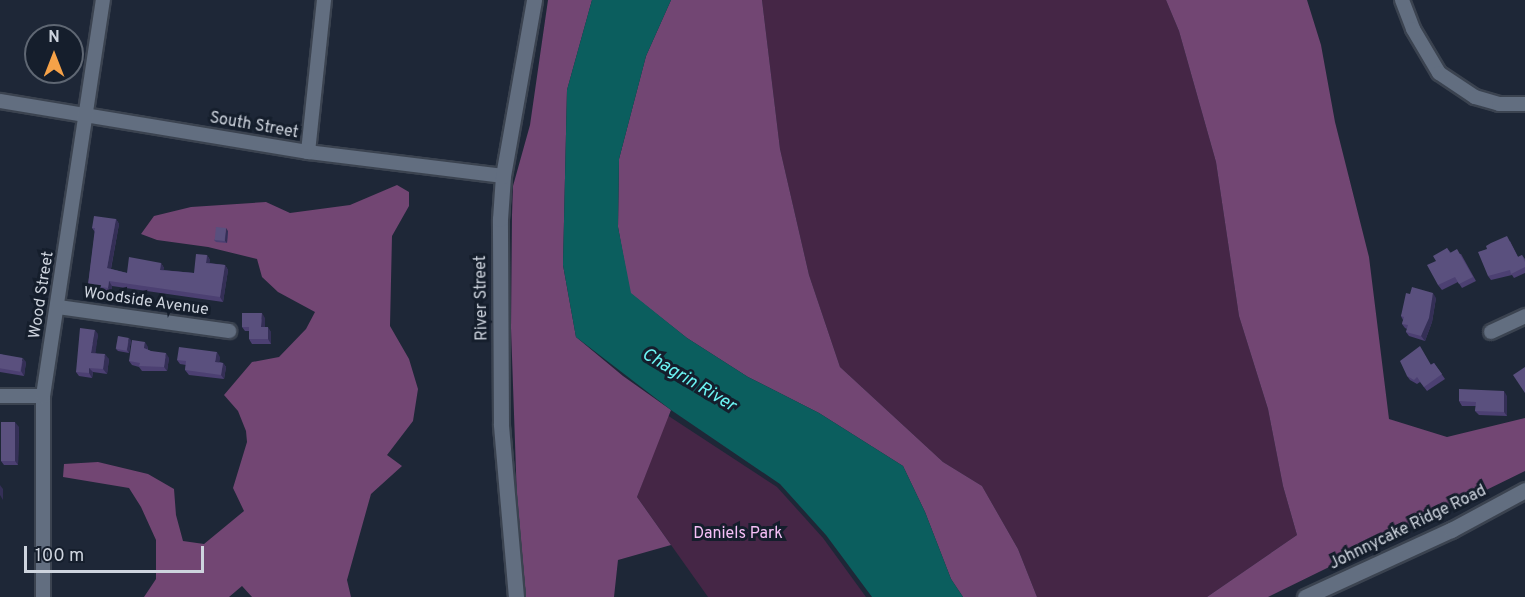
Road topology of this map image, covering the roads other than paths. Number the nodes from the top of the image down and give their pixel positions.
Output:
1 (103, 0) edge
2 (324, 0) edge
3 (534, 0) edge
4 (1402, 0) edge
5 (0, 100) edge
6 (1525, 104) edge
7 (86, 114) junction
8 (308, 152) junction
9 (503, 176) junction
10 (58, 306) junction
11 (1525, 316) edge
12 (229, 331) dead end
13 (1491, 332) dead end
14 (0, 396) edge
15 (44, 396) junction
16 (1525, 490) edge
17 (44, 597) edge
18 (516, 597) edge
19 (1305, 597) edge

1 - 7 street, Wood Street
2 - 8 street
3 - 9 main road, River Street
4 - 6 street
5 - 7 street, South Street
7 - 8 street, South Street
7 - 10 street, Wood Street
8 - 9 street, South Street
9 - 18 main road, River Street
10 - 12 street, Woodside Avenue
10 - 15 street, Wood Street
11 - 13 street
14 - 15 street
15 - 17 street, Wood Street
16 - 19 main road, Johnnycake Ridge Road

